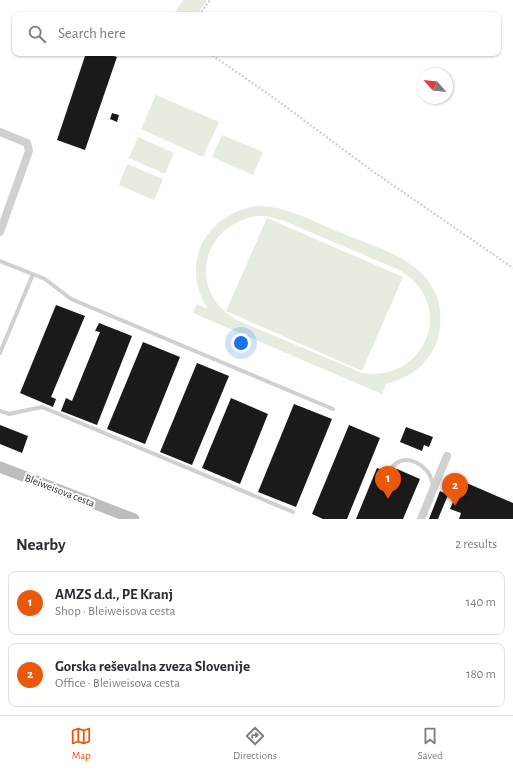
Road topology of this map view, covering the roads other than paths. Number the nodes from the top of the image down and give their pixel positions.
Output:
1 (0, 132) edge
2 (0, 232) edge
3 (0, 261) edge
4 (33, 274) junction
5 (0, 353) edge
6 (333, 409) dead end
7 (0, 411) edge
8 (447, 456) dead end
9 (0, 467) edge
10 (388, 473) dead end
11 (434, 488) junction
12 (293, 512) dead end
13 (119, 516) edge
14 (134, 519) edge
15 (421, 519) edge

1 - 2 street
3 - 4 lane
4 - 5 lane
4 - 6 lane
7 - 12 lane
8 - 11 street
9 - 13 main road, Bleiweisova cesta
10 - 11 lane
11 - 15 street
13 - 14 main road, Bleiweisova cesta

